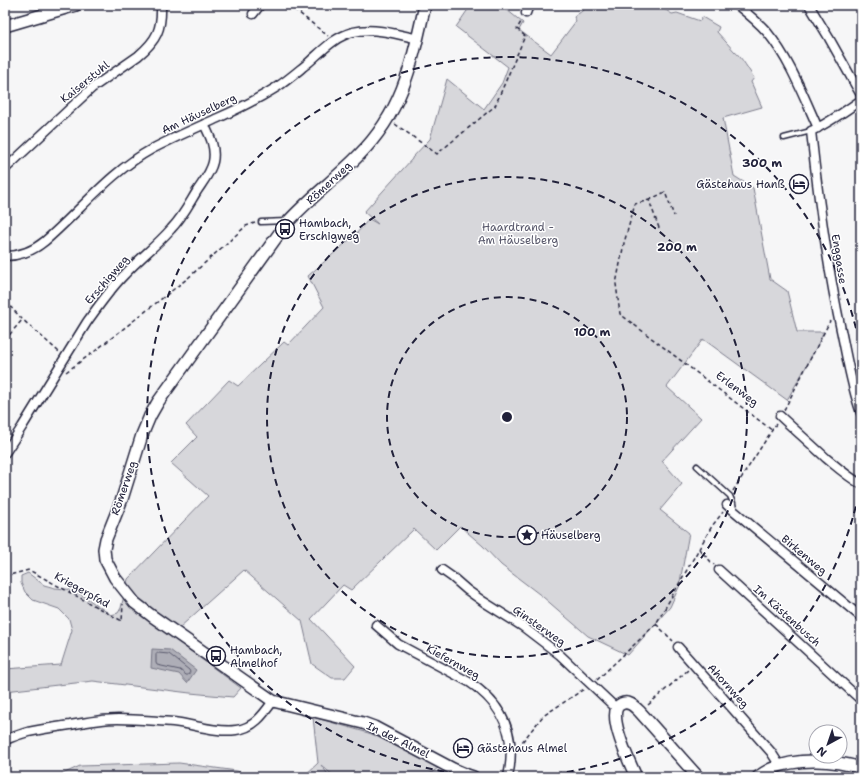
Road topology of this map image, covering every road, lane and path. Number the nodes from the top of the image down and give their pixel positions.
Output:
1 (76, 5) edge
2 (161, 5) edge
3 (260, 5) edge
4 (289, 5) edge
5 (425, 5) edge
6 (737, 5) edge
7 (809, 5) edge
8 (527, 9) edge
9 (253, 14) dead end
10 (5, 26) edge
11 (418, 39) junction
12 (334, 41) junction
13 (861, 95) edge
14 (861, 100) edge
15 (388, 119) junction
16 (204, 124) junction
17 (814, 129) junction
18 (784, 138) dead end
19 (5, 169) edge
20 (649, 200) junction
21 (674, 216) dead end
22 (289, 221) junction
23 (261, 222) joint
24 (659, 228) dead end
25 (5, 256) edge
26 (5, 301) edge
27 (22, 319) junction
28 (832, 319) dead end
29 (5, 340) edge
30 (65, 358) junction
31 (56, 373) junction
32 (861, 413) edge
33 (780, 416) joint
34 (5, 453) edge
35 (697, 466) dead end
36 (861, 484) edge
37 (730, 496) junction
38 (731, 508) junction
39 (699, 549) junction
40 (442, 570) dead end
41 (719, 570) joint
42 (5, 575) edge
43 (124, 590) junction
44 (861, 617) edge
45 (656, 624) junction
46 (376, 625) dead end
47 (678, 647) joint
48 (694, 665) junction
49 (592, 684) junction
50 (861, 700) edge
51 (273, 701) junction
52 (616, 708) junction
53 (640, 712) junction
54 (5, 740) edge
55 (511, 756) junction
56 (780, 766) junction
57 (861, 768) edge
58 (473, 777) edge
59 (508, 777) edge
60 (636, 777) edge
61 (698, 777) edge
62 (758, 777) edge

1 - 10 street
2 - 19 street, Kaiserstuhl
3 - 9 street
4 - 12 path
5 - 11 street, Römerweg
6 - 17 street, Enggasse
7 - 13 street
8 - 15 path
11 - 12 street, Am Häuselberg
11 - 15 street, Römerweg
12 - 16 street, Am Häuselberg
14 - 17 street
15 - 22 street, Römerweg
16 - 25 street, Am Häuselberg
16 - 30 street, Erschigweg
17 - 18 lane
17 - 32 street, Enggasse
20 - 21 path
20 - 24 path
20 - 37 path, Erlenweg
22 - 23 lane
22 - 43 street, Römerweg
23 - 31 path
26 - 27 path
27 - 29 path
27 - 30 path
28 - 33 path
30 - 31 street, Erschigweg
31 - 34 street, Erschigweg
33 - 36 street
35 - 37 lane
37 - 38 lane
38 - 39 path
38 - 44 street, Birkenweg
39 - 41 path
39 - 45 path
40 - 49 street, Ginsterweg
41 - 50 street, Im Kästenbusch
42 - 43 path, Kriegerpfad
43 - 51 street, Römerweg
45 - 47 path
45 - 49 path
46 - 55 street, Kiefernweg
47 - 48 street, Ahornweg
48 - 53 path
48 - 56 street, Ahornweg
49 - 52 street, Ginsterweg
49 - 55 path
51 - 54 street
51 - 58 street, In der Almel
52 - 53 street
52 - 60 street
53 - 61 street
55 - 59 street, Kiefernweg
56 - 57 street
56 - 62 street

